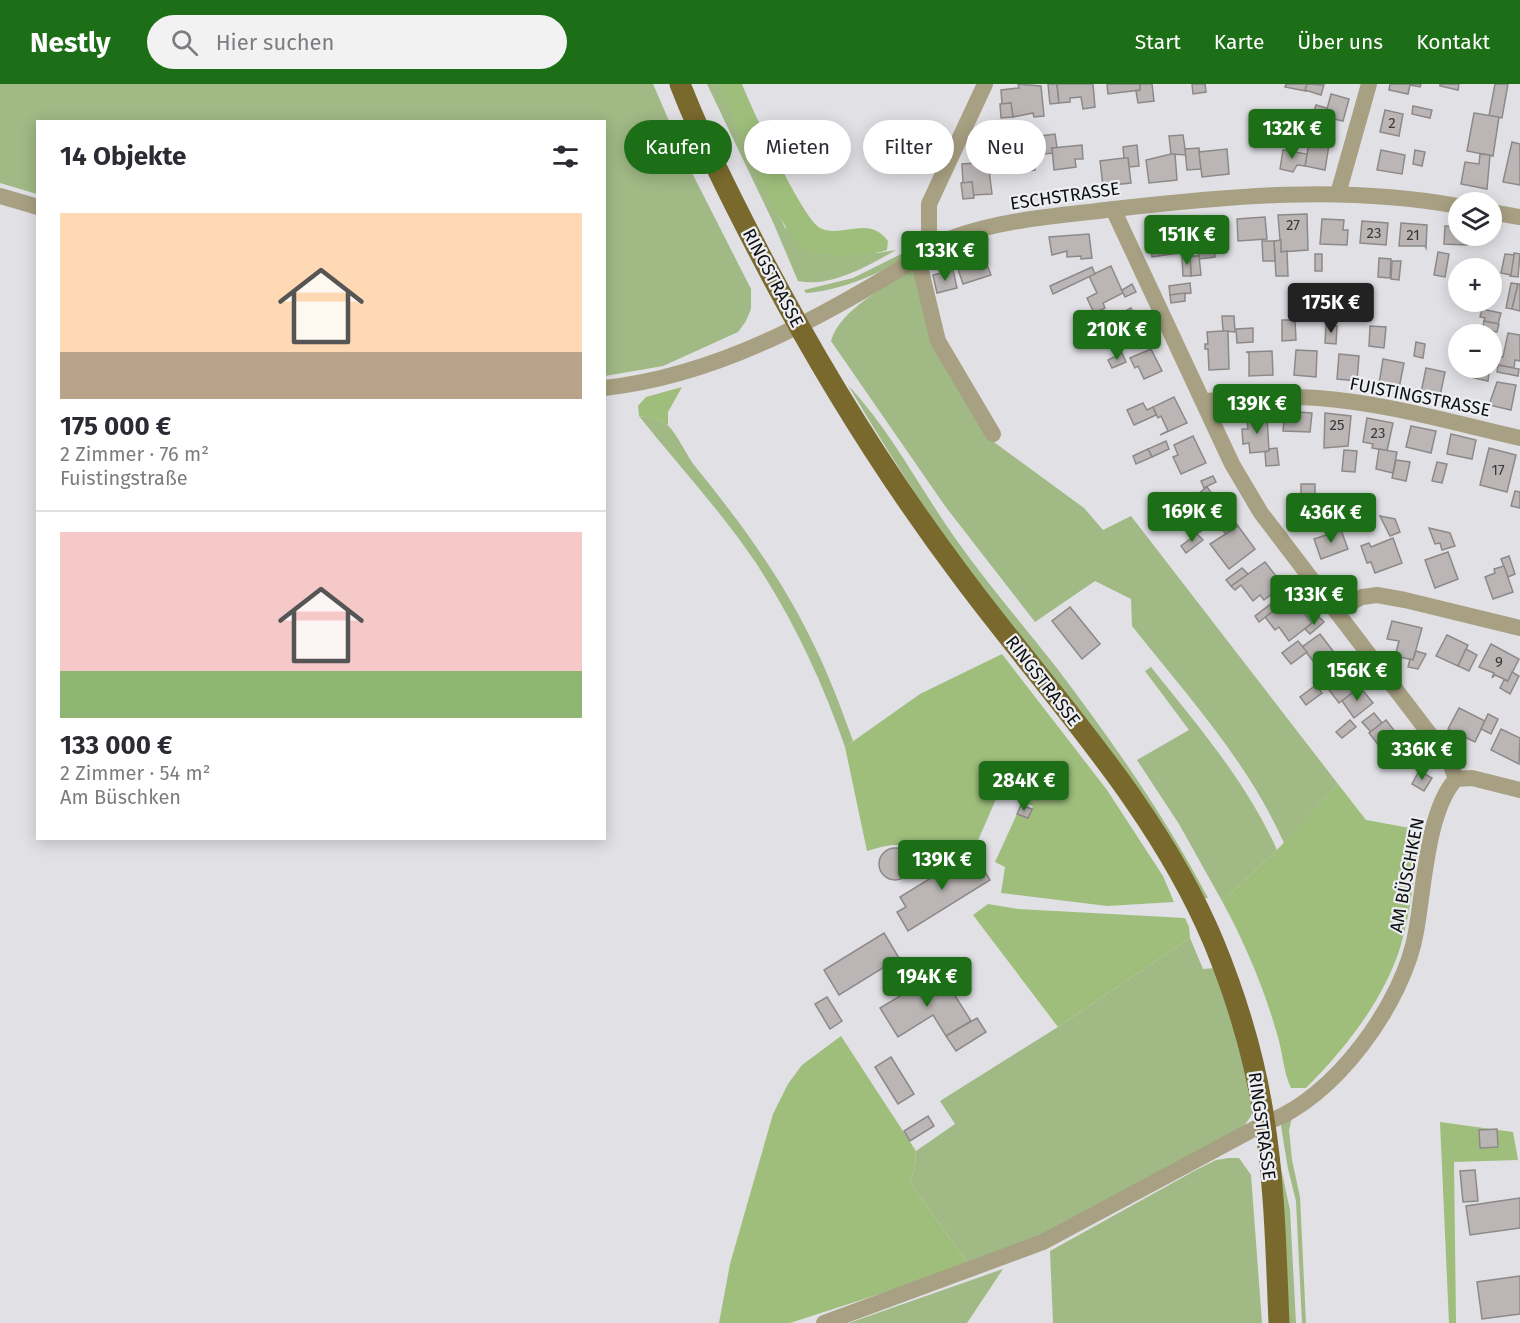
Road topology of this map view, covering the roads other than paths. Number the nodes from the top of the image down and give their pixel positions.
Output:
1 (680, 84) edge
2 (985, 84) edge
3 (1369, 84) edge
4 (1338, 194) junction
5 (0, 196) edge
6 (1448, 205) edge
7 (36, 206) edge
8 (1113, 209) junction
9 (1502, 214) edge
10 (1520, 217) edge
11 (924, 255) junction
12 (798, 328) junction
13 (606, 388) edge
14 (1204, 401) junction
15 (993, 434) dead end
16 (1520, 438) edge
17 (1337, 610) junction
18 (1520, 628) edge
19 (1456, 779) junction
20 (1520, 790) edge
21 (1265, 1123) junction
22 (824, 1323) edge
23 (1280, 1323) edge

1 - 12 main road, RINGSTRASSE
2 - 11 street
3 - 4 street
4 - 6 street, ESCHSTRASSE
4 - 8 street, ESCHSTRASSE
5 - 7 street
8 - 11 street, ESCHSTRASSE
8 - 14 street
9 - 10 street
11 - 12 street, ESCHSTRASSE
11 - 15 street
12 - 13 street, ESCHSTRASSE
12 - 21 main road, RINGSTRASSE
14 - 16 street, FUISTINGSTRASSE
14 - 17 street
17 - 18 street
17 - 19 street
19 - 20 street
19 - 21 street, AM BÜSCHKEN
21 - 22 street, AM BÜSCHKEN
21 - 23 main road, RINGSTRASSE

